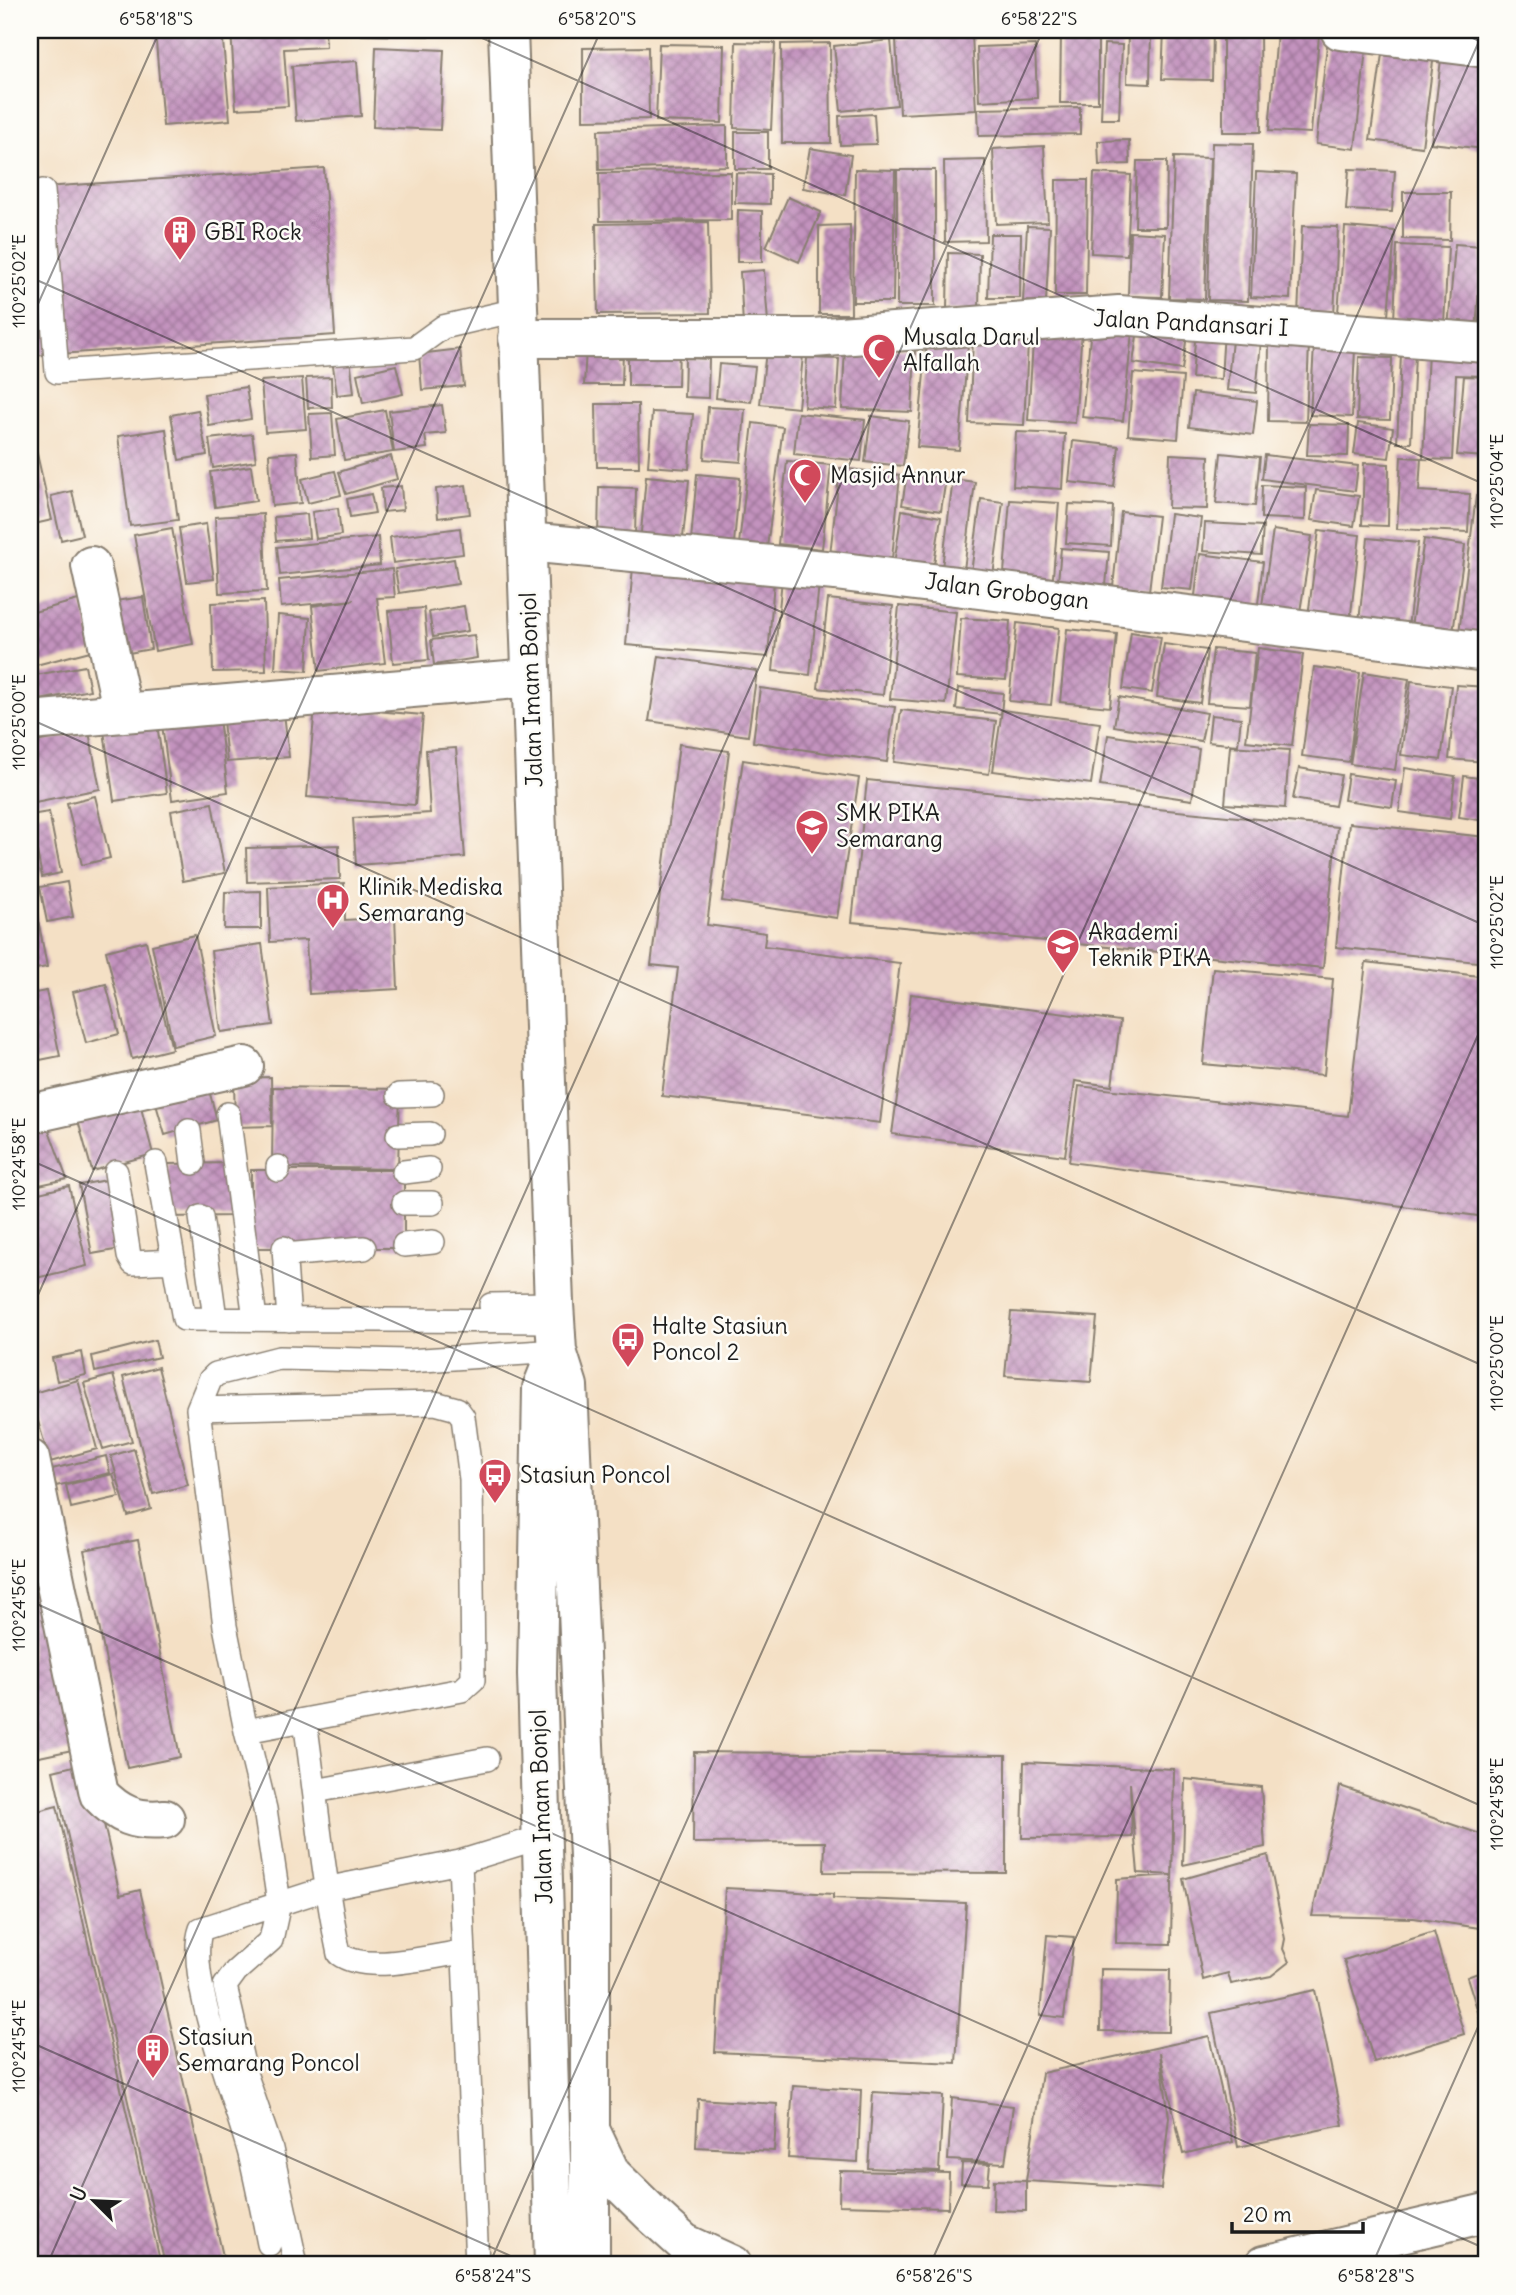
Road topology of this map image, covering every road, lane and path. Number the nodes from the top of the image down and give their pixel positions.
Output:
1 (508, 30) edge
2 (1359, 31) edge
3 (1486, 48) edge
4 (43, 191) dead end
5 (518, 324) junction
6 (1486, 343) edge
7 (527, 542) junction
8 (91, 566) dead end
9 (1486, 652) edge
10 (530, 678) junction
11 (123, 713) junction
12 (30, 721) edge
13 (244, 1066) dead end
14 (432, 1094) dead end
15 (400, 1095) dead end
16 (30, 1114) edge
17 (228, 1114) dead end
18 (189, 1131) dead end
19 (430, 1134) dead end
20 (398, 1135) dead end
21 (156, 1163) dead end
22 (193, 1163) dead end
23 (429, 1169) dead end
24 (116, 1172) dead end
25 (404, 1172) dead end
26 (404, 1203) dead end
27 (432, 1203) dead end
28 (201, 1217) dead end
29 (433, 1242) dead end
30 (404, 1245) dead end
31 (364, 1248) dead end
32 (174, 1261) junction
33 (214, 1310) junction
34 (254, 1312) junction
35 (288, 1312) junction
36 (555, 1325) junction
37 (198, 1409) junction
38 (30, 1459) edge
39 (306, 1720) junction
40 (246, 1731) junction
41 (487, 1759) dead end
42 (315, 1791) junction
43 (165, 1819) dead end
44 (541, 1837) junction
45 (460, 1862) junction
46 (326, 1889) junction
47 (279, 1903) junction
48 (464, 1952) junction
49 (589, 2129) junction
50 (1486, 2213) edge
51 (269, 2244) dead end
52 (296, 2265) edge
53 (477, 2265) edge
54 (554, 2265) edge
55 (590, 2265) edge
56 (732, 2265) edge
57 (1264, 2265) edge

1 - 5 main road, Jalan Imam Bonjol
2 - 3 main road
4 - 5 lane
5 - 6 main road, Jalan Pandansari I
5 - 7 main road, Jalan Imam Bonjol
7 - 9 main road, Jalan Grobogan
7 - 10 main road, Jalan Imam Bonjol
8 - 11 main road
10 - 11 main road
10 - 36 main road, Jalan Imam Bonjol
11 - 12 main road
13 - 16 main road
14 - 15 lane
17 - 34 lane
18 - 22 lane
19 - 20 lane
21 - 32 lane
23 - 25 lane
24 - 32 lane
26 - 27 lane
28 - 33 lane
29 - 30 lane
31 - 35 lane
32 - 33 lane
33 - 34 lane
34 - 35 lane
35 - 36 lane
36 - 37 lane
36 - 44 main road, Jalan Imam Bonjol
36 - 49 main road, Jalan Imam Bonjol
37 - 39 lane
37 - 40 lane
38 - 43 main road
39 - 40 lane
39 - 42 lane
40 - 47 lane
41 - 42 lane
42 - 46 lane
44 - 45 lane
44 - 54 main road, Jalan Imam Bonjol
45 - 46 lane
45 - 48 lane
46 - 47 lane
46 - 48 lane
47 - 51 lane
47 - 52 lane
48 - 53 lane
49 - 55 main road, Jalan Imam Bonjol
49 - 56 main road
50 - 57 main road

